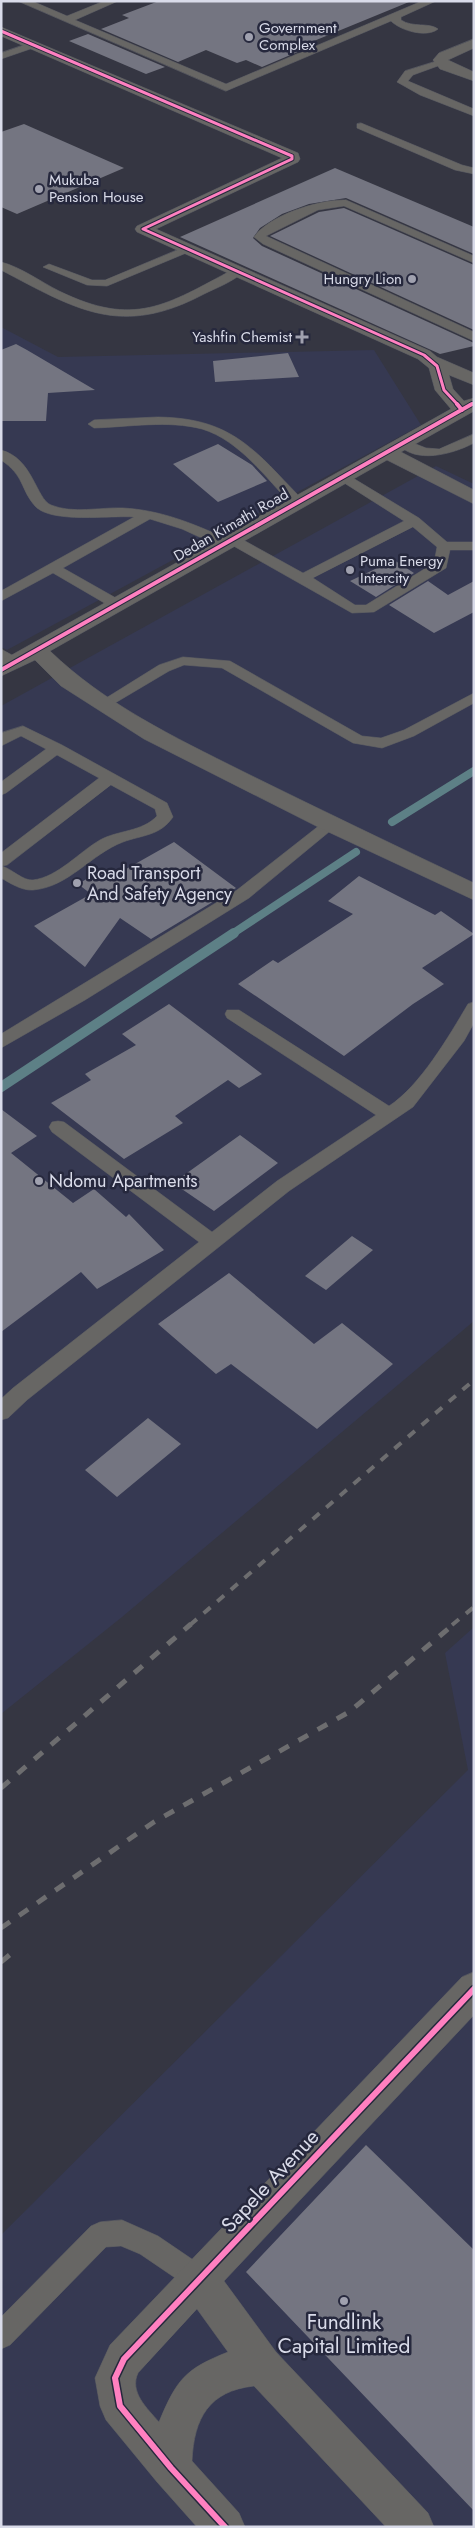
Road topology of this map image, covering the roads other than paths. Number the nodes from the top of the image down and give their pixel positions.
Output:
1 (23, 1) edge
2 (113, 1) edge
3 (431, 1) edge
4 (396, 15) junction
5 (66, 20) junction
6 (433, 29) dead end
7 (1, 31) edge
8 (474, 43) edge
9 (33, 45) junction
10 (1, 56) edge
11 (440, 63) junction
12 (474, 77) edge
13 (474, 113) edge
14 (360, 126) dead end
15 (474, 171) edge
16 (186, 249) junction
17 (474, 260) edge
18 (1, 265) edge
19 (49, 268) dead end
20 (238, 271) junction
21 (474, 337) edge
22 (432, 361) junction
23 (474, 380) edge
24 (468, 407) edge
25 (94, 424) dead end
26 (474, 438) edge
27 (395, 448) junction
28 (1, 454) edge
29 (343, 476) junction
30 (474, 498) edge
31 (297, 502) junction
32 (148, 514) junction
33 (414, 521) junction
34 (227, 541) junction
35 (444, 546) junction
36 (474, 546) edge
37 (54, 568) junction
38 (303, 578) junction
39 (1, 597) edge
40 (118, 605) junction
41 (38, 651) junction
42 (6, 662) edge
43 (474, 696) edge
44 (105, 703) junction
45 (1, 741) edge
46 (57, 748) junction
47 (111, 777) junction
48 (1, 790) edge
49 (330, 824) junction
50 (1, 862) edge
51 (1, 871) edge
52 (474, 892) edge
53 (474, 1008) edge
54 (233, 1014) dead end
55 (474, 1034) edge
56 (455, 1041) junction
57 (1, 1042) edge
58 (389, 1115) junction
59 (58, 1128) dead end
60 (213, 1242) junction
61 (1, 1412) edge
62 (474, 1989) edge
63 (199, 2279) junction
64 (1, 2336) edge
65 (262, 2366) junction
66 (171, 2468) junction
67 (225, 2527) edge
68 (414, 2527) edge

1 - 5 lane
2 - 5 lane
3 - 4 lane
4 - 5 lane
4 - 6 lane
7 - 9 street
8 - 11 street
9 - 10 lane
9 - 16 street
11 - 12 street
11 - 13 lane
14 - 15 lane
16 - 19 lane
16 - 20 street
17 - 21 lane
18 - 20 lane
20 - 22 street
22 - 23 street
22 - 24 street
24 - 27 street, Dedan Kimathi Road
25 - 31 lane
26 - 27 lane
27 - 29 street, Dedan Kimathi Road
27 - 30 street
28 - 32 lane
29 - 31 street, Dedan Kimathi Road
29 - 33 lane
31 - 34 street, Dedan Kimathi Road
32 - 34 lane
32 - 37 lane
33 - 35 lane
33 - 38 lane
34 - 38 lane
34 - 40 street, Dedan Kimathi Road
35 - 36 lane
35 - 38 lane
37 - 39 lane
37 - 40 lane
40 - 41 street, Dedan Kimathi Road
41 - 42 street, Dedan Kimathi Road
41 - 44 street
43 - 44 lane
44 - 49 street
45 - 46 lane
46 - 47 lane
46 - 48 lane
47 - 50 lane
47 - 51 lane
49 - 52 street
49 - 57 lane
53 - 56 lane
54 - 58 lane
55 - 56 lane
56 - 58 lane
58 - 60 lane
59 - 60 lane
60 - 61 lane
62 - 63 street, Sapele Avenue
63 - 64 lane
63 - 65 street
63 - 66 street, Sapele Avenue
65 - 66 street
65 - 68 street
66 - 67 street

